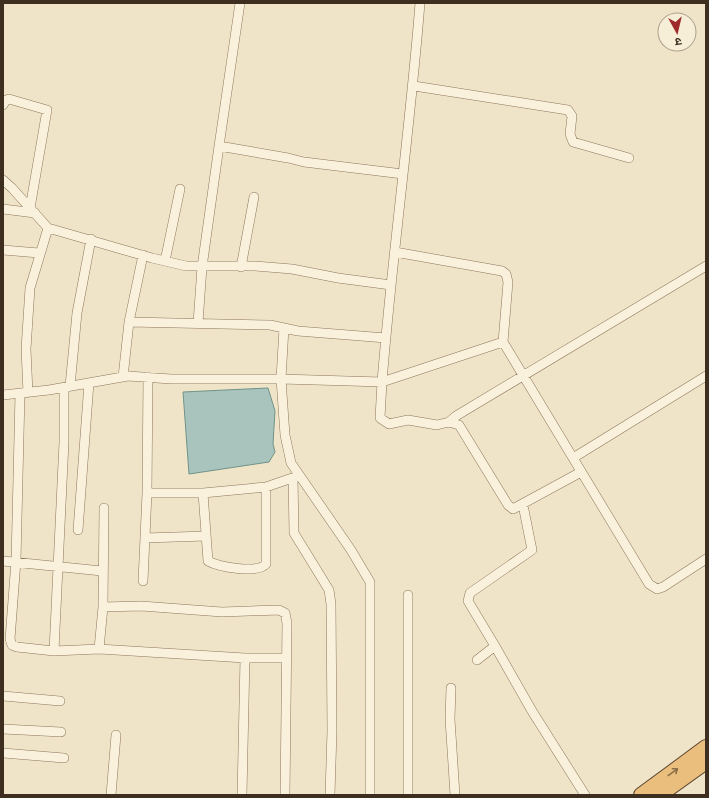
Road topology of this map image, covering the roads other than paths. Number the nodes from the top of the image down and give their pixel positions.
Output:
1 (240, 3) edge
2 (420, 3) edge
3 (414, 86) junction
4 (3, 105) edge
5 (219, 146) junction
6 (629, 158) dead end
7 (403, 174) junction
8 (3, 180) edge
9 (180, 189) dead end
10 (254, 197) dead end
11 (3, 209) edge
12 (32, 210) junction
13 (48, 228) junction
14 (91, 239) junction
15 (3, 250) edge
16 (395, 252) junction
17 (39, 254) junction
18 (143, 255) junction
19 (165, 261) junction
20 (202, 266) junction
21 (706, 266) edge
22 (241, 267) junction
23 (391, 285) junction
24 (129, 322) junction
25 (198, 324) junction
26 (284, 328) junction
27 (386, 338) junction
28 (503, 342) junction
29 (523, 376) junction
30 (706, 376) edge
31 (123, 377) junction
32 (148, 377) junction
33 (280, 379) junction
34 (382, 382) junction
35 (89, 383) junction
36 (67, 387) junction
37 (24, 393) junction
38 (3, 395) edge
39 (449, 422) junction
40 (573, 458) junction
41 (581, 472) junction
42 (296, 477) junction
43 (266, 487) junction
44 (147, 493) junction
45 (203, 493) junction
46 (523, 505) junction
47 (104, 508) dead end
48 (78, 530) dead end
49 (206, 536) junction
50 (145, 538) junction
51 (706, 559) edge
52 (3, 561) edge
53 (16, 561) junction
54 (58, 565) junction
55 (102, 571) junction
56 (143, 581) dead end
57 (408, 595) dead end
58 (103, 607) junction
59 (495, 646) junction
60 (99, 649) junction
61 (54, 650) junction
62 (244, 658) junction
63 (286, 658) junction
64 (477, 660) dead end
65 (451, 688) dead end
66 (3, 696) edge
67 (60, 700) dead end
68 (3, 728) edge
69 (61, 732) dead end
70 (116, 735) dead end
71 (706, 747) edge
72 (3, 753) edge
73 (64, 758) dead end
74 (706, 762) edge
75 (111, 795) edge
76 (242, 795) edge
77 (285, 795) edge
78 (330, 795) edge
79 (370, 795) edge
80 (408, 795) edge
81 (455, 795) edge
82 (585, 795) edge
83 (642, 795) edge
84 (660, 795) edge

1 - 5 street
2 - 3 street
3 - 6 street
3 - 7 street
4 - 12 street
5 - 7 street
5 - 20 street
7 - 16 street
8 - 12 street
9 - 19 street
10 - 22 street
11 - 12 street
12 - 13 street
13 - 14 street
13 - 17 street
14 - 18 street
14 - 36 street
15 - 17 street
16 - 23 street
16 - 28 street
17 - 37 street
18 - 19 street
18 - 24 street
19 - 20 street
20 - 22 street
20 - 25 street
21 - 29 street
22 - 23 street
23 - 27 street
24 - 25 street
24 - 31 street
25 - 26 street
26 - 27 street
26 - 33 street
27 - 34 street
28 - 29 street
28 - 34 street
29 - 39 street
29 - 40 street
30 - 40 street
31 - 32 street
31 - 35 street
32 - 33 street
32 - 44 street
33 - 34 street
33 - 42 street
34 - 39 street
35 - 36 street
35 - 48 street
36 - 37 street
36 - 54 street
37 - 38 street
37 - 53 street
39 - 46 street
40 - 41 street
41 - 46 street
41 - 51 street
42 - 43 street
42 - 78 street
42 - 79 street
43 - 45 street
43 - 49 street
44 - 45 street
44 - 50 street
45 - 49 street
46 - 59 street
47 - 55 street
49 - 50 street
50 - 56 street
52 - 53 street
53 - 54 street
53 - 61 street
54 - 55 street
54 - 61 street
55 - 58 street
57 - 80 street
58 - 60 street
58 - 63 street
59 - 64 street
59 - 82 street
60 - 61 street
60 - 62 street
62 - 63 street
62 - 76 street
63 - 77 street
65 - 81 street
66 - 67 street
68 - 69 street
70 - 75 street
83 -> 71 highway
72 - 73 street
74 - 84 highway

